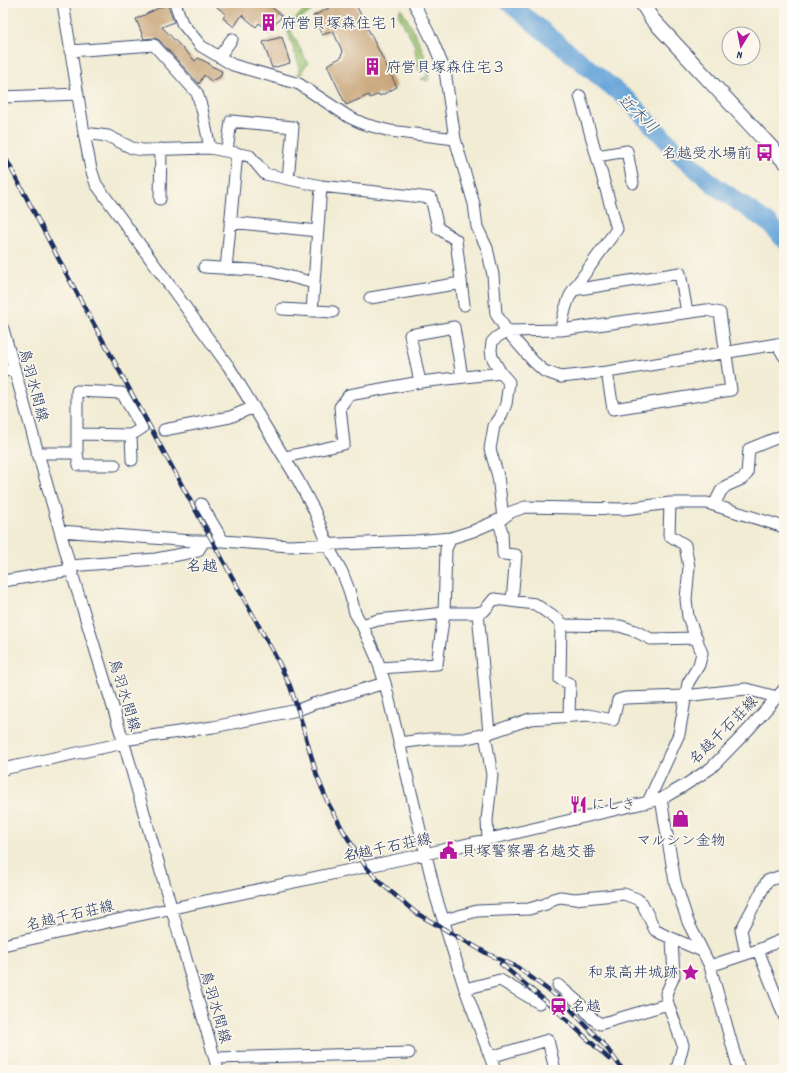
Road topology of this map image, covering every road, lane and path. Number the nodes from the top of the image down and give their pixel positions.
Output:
1 (63, 3) edge
2 (176, 3) edge
3 (414, 3) edge
4 (642, 3) edge
5 (232, 39) dead end
6 (70, 51) junction
7 (219, 58) junction
8 (78, 94) junction
9 (580, 96) dead end
10 (3, 97) edge
11 (84, 133) junction
12 (455, 139) junction
13 (210, 148) junction
14 (160, 149) junction
15 (232, 152) junction
16 (597, 156) junction
17 (784, 161) edge
18 (288, 179) junction
19 (633, 182) dead end
20 (321, 186) junction
21 (160, 199) dead end
22 (230, 222) junction
23 (318, 231) junction
24 (204, 267) dead end
25 (226, 269) junction
26 (314, 283) junction
27 (461, 283) junction
28 (573, 290) junction
29 (370, 298) dead end
30 (464, 305) dead end
31 (282, 309) dead end
32 (312, 311) junction
33 (333, 312) dead end
34 (687, 312) junction
35 (3, 329) edge
36 (562, 330) junction
37 (507, 331) junction
38 (726, 352) junction
39 (784, 356) edge
40 (15, 370) junction
41 (3, 371) edge
42 (607, 372) junction
43 (501, 373) junction
44 (462, 377) junction
45 (420, 382) junction
46 (254, 407) junction
47 (164, 430) dead end
48 (77, 434) junction
49 (784, 435) edge
50 (131, 436) junction
51 (37, 453) junction
52 (77, 454) junction
53 (285, 457) junction
54 (132, 460) dead end
55 (115, 465) dead end
56 (670, 503) junction
57 (201, 504) dead end
58 (714, 505) junction
59 (500, 519) junction
60 (784, 527) edge
61 (60, 531) junction
62 (451, 538) junction
63 (204, 541) junction
64 (223, 541) junction
65 (328, 544) junction
66 (70, 568) junction
67 (3, 581) edge
68 (512, 601) junction
69 (444, 613) junction
70 (478, 613) junction
71 (561, 623) junction
72 (362, 625) junction
73 (697, 638) junction
74 (380, 668) junction
75 (385, 683) junction
76 (782, 693) edge
77 (685, 696) junction
78 (569, 716) junction
79 (487, 734) junction
80 (123, 742) junction
81 (399, 743) junction
82 (3, 769) edge
83 (661, 799) junction
84 (648, 802) junction
85 (488, 839) junction
86 (425, 854) junction
87 (784, 875) edge
88 (172, 909) junction
89 (444, 920) junction
90 (784, 939) edge
91 (672, 940) junction
92 (3, 945) edge
93 (758, 950) junction
94 (702, 951) junction
95 (746, 954) junction
96 (710, 966) junction
97 (558, 985) dead end
98 (465, 989) junction
99 (539, 1003) dead end
100 (668, 1004) junction
101 (784, 1016) edge
102 (409, 1053) dead end
103 (490, 1057) junction
104 (215, 1058) junction
105 (677, 1069) dead end
106 (218, 1070) edge
107 (495, 1070) edge
108 (556, 1070) edge
109 (739, 1070) edge

1 - 6 street
2 - 7 street
3 - 12 street
4 - 17 main road
5 - 7 street
6 - 8 street
6 - 13 street
7 - 12 street
8 - 10 street
8 - 11 street
9 - 16 street
11 - 14 street
11 - 46 street
12 - 37 street
13 - 14 street
13 - 15 street
14 - 21 street
15 - 18 street
15 - 18 street
15 - 22 street
16 - 19 street
16 - 28 street
18 - 20 street
20 - 23 street
20 - 27 street
22 - 23 street
22 - 25 street
23 - 26 street
24 - 25 street
25 - 26 street
26 - 32 street
27 - 29 street
27 - 30 street
28 - 34 street
28 - 36 street
31 - 32 street
32 - 33 street
34 - 36 street
34 - 38 street
35 - 40 street, 鳥羽水間線
36 - 37 street
37 - 42 street
37 - 43 street
38 - 39 street
38 - 42 street
38 - 42 street
40 - 41 street
40 - 51 street, 鳥羽水間線
43 - 44 street
43 - 59 street
44 - 45 street
44 - 45 street
45 - 53 street
46 - 47 street
46 - 53 street
48 - 50 street
48 - 50 street
48 - 52 street
49 - 58 street
50 - 54 street
51 - 52 street
51 - 61 street, 鳥羽水間線
52 - 55 street
53 - 65 street
56 - 58 street
56 - 59 street
56 - 73 street
57 - 64 street
58 - 60 street
59 - 62 street
59 - 68 street
61 - 63 street
61 - 66 street, 鳥羽水間線
62 - 65 street
62 - 69 street
63 - 64 street
63 - 66 street
64 - 65 street
65 - 72 street
66 - 67 street
66 - 80 street, 鳥羽水間線
68 - 70 street
68 - 71 street
69 - 70 street
69 - 72 street
69 - 74 street
70 - 79 street
71 - 73 street
71 - 78 street
72 - 74 street
73 - 77 street
74 - 75 street
75 - 80 street
75 - 81 street
76 - 77 street
76 - 83 street, 名越千石荘線
77 - 78 street
77 - 84 street
78 - 79 street
79 - 81 street
79 - 85 street
80 - 82 street
80 - 88 street, 鳥羽水間線
81 - 86 street
83 - 84 street, 名越千石荘線
83 - 94 street
84 - 85 street, 名越千石荘線
85 - 86 street, 名越千石荘線
86 - 88 street, 名越千石荘線
86 - 89 street
87 - 95 street
88 - 92 street, 名越千石荘線
88 - 104 street, 鳥羽水間線
89 - 91 street
89 - 98 street
90 - 93 street
91 - 94 street
91 - 100 street
93 - 95 street
93 - 101 street
94 - 96 street
95 - 96 street
96 - 109 street
97 - 100 street
98 - 99 street
98 - 103 street
100 - 105 street
102 - 104 street
103 - 107 street
103 - 108 street
104 - 106 street, 鳥羽水間線

